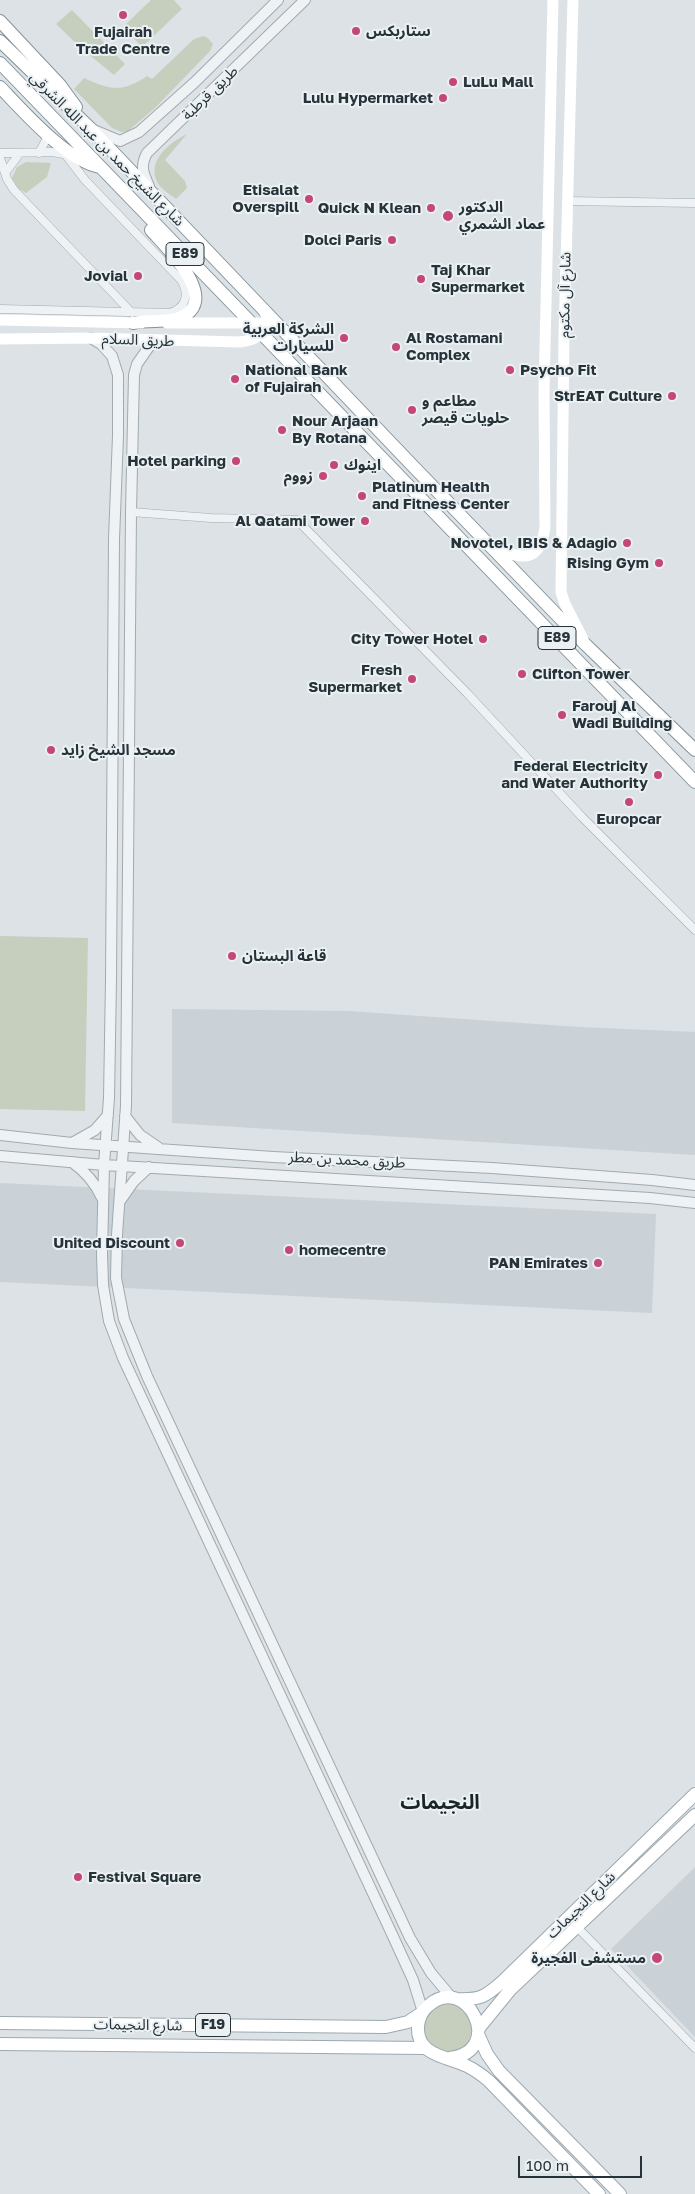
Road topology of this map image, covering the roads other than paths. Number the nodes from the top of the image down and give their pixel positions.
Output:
1 (278, 0) edge
2 (305, 0) edge
3 (553, 0) edge
4 (573, 0) edge
5 (0, 21) edge
6 (0, 41) edge
7 (0, 63) edge
8 (552, 67) junction
9 (195, 82) junction
10 (0, 87) edge
11 (208, 96) junction
12 (90, 128) junction
13 (49, 134) junction
14 (20, 152) junction
15 (39, 152) junction
16 (0, 153) edge
17 (70, 155) junction
18 (0, 158) edge
19 (568, 161) junction
20 (101, 167) junction
21 (5, 173) junction
22 (119, 185) junction
23 (153, 195) junction
24 (567, 200) junction
25 (695, 203) edge
26 (138, 205) junction
27 (253, 298) junction
28 (0, 309) edge
29 (264, 310) junction
30 (133, 318) junction
31 (0, 320) edge
32 (252, 323) junction
33 (265, 329) junction
34 (282, 329) junction
35 (91, 338) junction
36 (0, 339) edge
37 (153, 341) junction
38 (276, 348) junction
39 (376, 428) junction
40 (118, 441) junction
41 (132, 446) junction
42 (546, 507) junction
43 (130, 512) junction
44 (562, 516) junction
45 (491, 547) junction
46 (114, 643) junction
47 (586, 644) junction
48 (130, 650) junction
49 (695, 750) edge
50 (695, 782) edge
51 (113, 785) junction
52 (128, 798) junction
53 (695, 930) edge
54 (111, 984) junction
55 (126, 992) junction
56 (108, 1114) junction
57 (126, 1116) junction
58 (0, 1135) edge
59 (72, 1143) junction
60 (105, 1145) junction
61 (123, 1146) junction
62 (160, 1149) junction
63 (0, 1156) edge
64 (71, 1162) junction
65 (104, 1165) junction
66 (122, 1165) junction
67 (149, 1167) junction
68 (695, 1185) edge
69 (103, 1202) junction
70 (695, 1203) edge
71 (118, 1204) junction
72 (695, 1794) edge
73 (695, 1815) edge
74 (577, 1927) junction
75 (455, 1999) junction
76 (423, 2012) junction
77 (0, 2023) edge
78 (478, 2031) junction
79 (0, 2044) edge
80 (426, 2048) junction
81 (695, 2048) edge
82 (450, 2058) junction
83 (599, 2194) edge
84 (620, 2194) edge

1 - 9 street, طريق قرطبة
2 - 11 street, طريق قرطبة
3 - 8 main road, شارع آل مكتوم
4 - 19 main road, شارع آل مكتوم
5 - 12 main road
6 - 12 main road, شارع الشيخ حمد بن عبد الله الشرقي / E89
7 - 20 main road, شارع الشيخ حمد بن عبد الله الشرقي / E89
8 - 19 main road
8 - 42 main road, شارع آل مكتوم
9 - 11 street
9 - 12 street, طريق قرطبة
10 - 13 main road
11 - 23 street, طريق قرطبة
12 - 23 main road, شارع الشيخ حمد بن عبد الله الشرقي / E89
13 - 15 street
13 - 17 main road
14 - 15 street
14 - 16 street
14 - 21 street
15 - 17 street
17 - 20 main road
17 - 30 street
18 - 21 street
19 - 24 main road, شارع آل مكتوم
20 - 22 main road, شارع الشيخ حمد بن عبد الله الشرقي / E89
21 - 30 street
22 - 26 main road, شارع الشيخ حمد بن عبد الله الشرقي / E89
22 - 30 main road
23 - 27 main road, شارع الشيخ حمد بن عبد الله الشرقي / E89
24 - 25 street
24 - 44 main road, شارع آل مكتوم
26 - 27 main road
26 - 32 main road, شارع الشيخ حمد بن عبد الله الشرقي / E89
27 - 29 main road, شارع الشيخ حمد بن عبد الله الشرقي / E89
28 - 30 street
29 - 33 main road
29 - 34 main road, شارع الشيخ حمد بن عبد الله الشرقي / E89
30 - 31 main road, طريق السلام
30 - 32 main road, طريق السلام
32 - 33 main road, شارع الشيخ حمد بن عبد الله الشرقي / E89
33 - 34 main road
33 - 37 main road, طريق السلام
33 - 38 main road, شارع الشيخ حمد بن عبد الله الشرقي / E89
34 - 39 main road, شارع الشيخ حمد بن عبد الله الشرقي / E89
35 - 36 main road, طريق السلام
35 - 37 main road, طريق السلام
35 - 40 street
37 - 41 street
38 - 39 main road
38 - 50 main road, شارع الشيخ حمد بن عبد الله الشرقي / E89
39 - 45 main road, شارع الشيخ حمد بن عبد الله الشرقي / E89
40 - 41 street
40 - 46 street
41 - 43 street
42 - 44 main road
42 - 45 main road, شارع آل مكتوم
43 - 48 street
43 - 53 street
44 - 47 main road, شارع آل مكتوم
45 - 47 main road, شارع الشيخ حمد بن عبد الله الشرقي / E89
46 - 48 street
46 - 51 street
47 - 49 main road, شارع الشيخ حمد بن عبد الله الشرقي / E89
48 - 52 street
51 - 52 street
51 - 54 street
52 - 55 street
54 - 55 street
54 - 56 street
55 - 57 street
56 - 59 street
56 - 60 street
57 - 61 street
57 - 62 street
58 - 59 street, طريق محمد بن مطر
59 - 60 street, طريق محمد بن مطر
60 - 61 street, طريق محمد بن مطر
60 - 65 street
61 - 62 street, طريق محمد بن مطر
61 - 66 street
62 - 68 street, طريق محمد بن مطر
63 - 64 street, طريق محمد بن مطر
64 - 65 street, طريق محمد بن مطر
64 - 69 street
65 - 66 street, طريق محمد بن مطر
65 - 69 street
66 - 67 street, طريق محمد بن مطر
66 - 71 street
67 - 70 street, طريق محمد بن مطر
67 - 71 street
69 - 76 street
71 - 75 street
72 - 75 main road, شارع النجيمات / F19
73 - 74 main road, شارع النجيمات
74 - 78 main road, شارع النجيمات
74 - 81 street
75 - 76 main road, F19
75 - 78 main road
76 - 77 main road, شارع النجيمات / F19
76 - 80 main road
78 - 82 main road
78 - 84 main road
79 - 80 main road, شارع النجيمات / F19
80 - 82 main road, F19
82 - 83 main road

